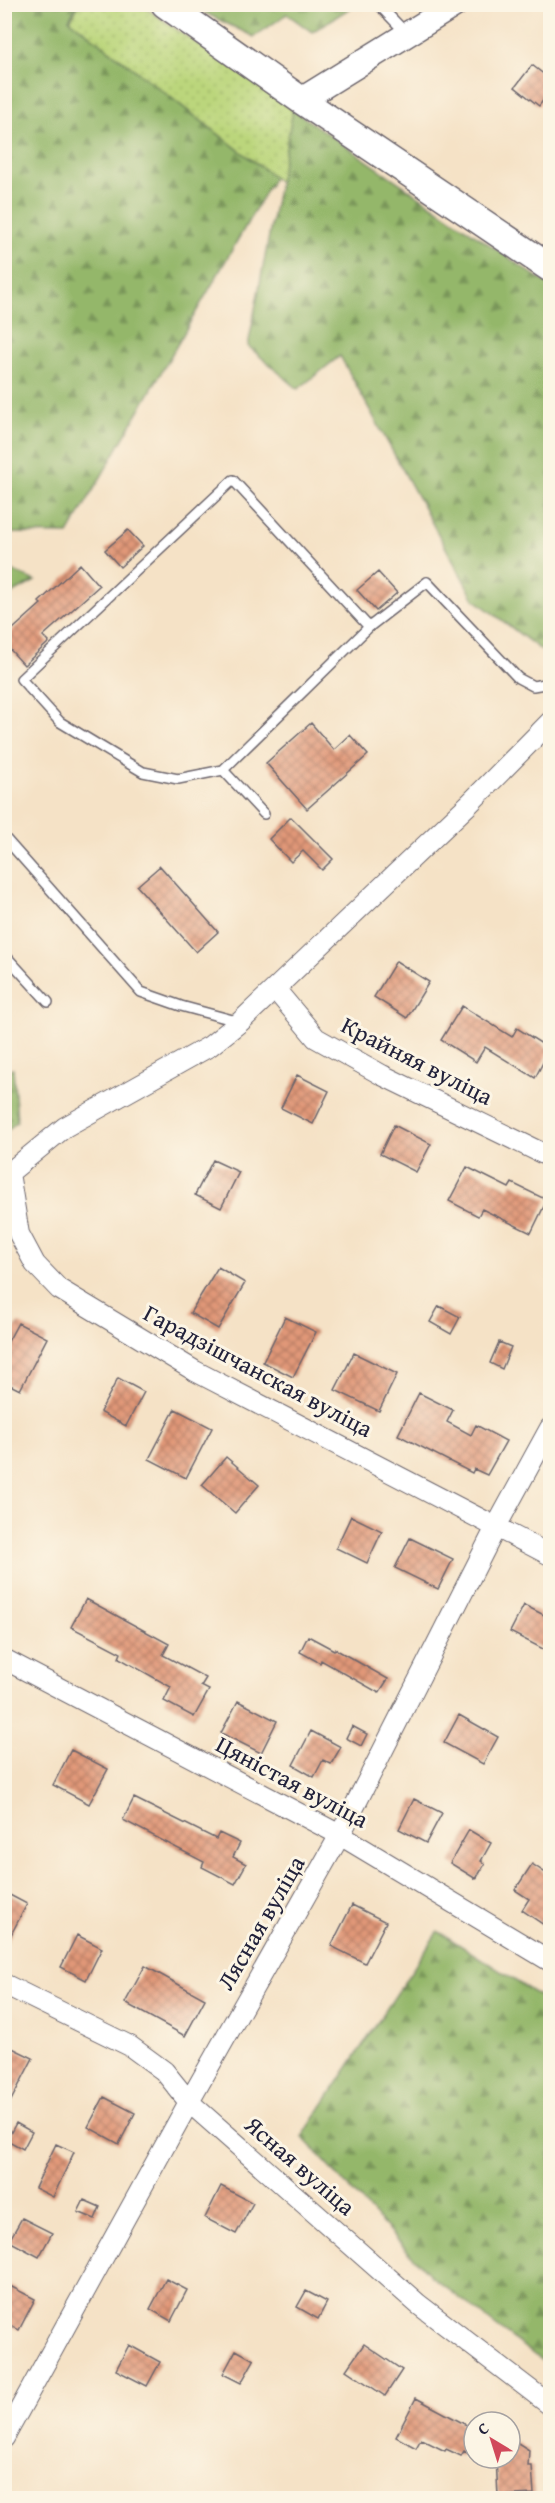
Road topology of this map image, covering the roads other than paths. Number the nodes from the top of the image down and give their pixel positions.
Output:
1 (165, 4) edge
2 (378, 4) edge
3 (456, 4) edge
4 (408, 35) junction
5 (301, 100) junction
6 (550, 267) edge
7 (369, 627) junction
8 (550, 684) edge
9 (550, 722) edge
10 (224, 771) junction
11 (264, 814) dead end
12 (4, 837) edge
13 (4, 954) edge
14 (276, 989) junction
15 (48, 1002) dead end
16 (240, 1022) junction
17 (550, 1157) edge
18 (7, 1175) edge
19 (550, 1428) edge
20 (496, 1525) junction
21 (550, 1555) edge
22 (4, 1659) edge
23 (340, 1835) junction
24 (550, 1961) edge
25 (4, 1984) edge
26 (189, 2102) junction
27 (550, 2405) edge
28 (4, 2438) edge

1 - 5 main road
2 - 4 lane
3 - 4 street
4 - 5 street
5 - 6 main road
7 - 8 lane
7 - 10 lane
7 - 10 lane
9 - 14 street
10 - 11 lane
12 - 16 lane
13 - 15 lane
14 - 16 street
14 - 17 street, Крайняя вуліца
16 - 18 street
18 - 20 street, Гарадзішчанская вуліца
19 - 20 street, Лясная вуліца
20 - 21 street, Гарадзішчанская вуліца
20 - 23 street, Лясная вуліца
22 - 23 street, Цяністая вуліца
23 - 24 street, Цяністая вуліца
23 - 26 street, Лясная вуліца
25 - 26 street, Ясная вуліца
26 - 27 street, Ясная вуліца
26 - 28 street, Лясная вуліца

